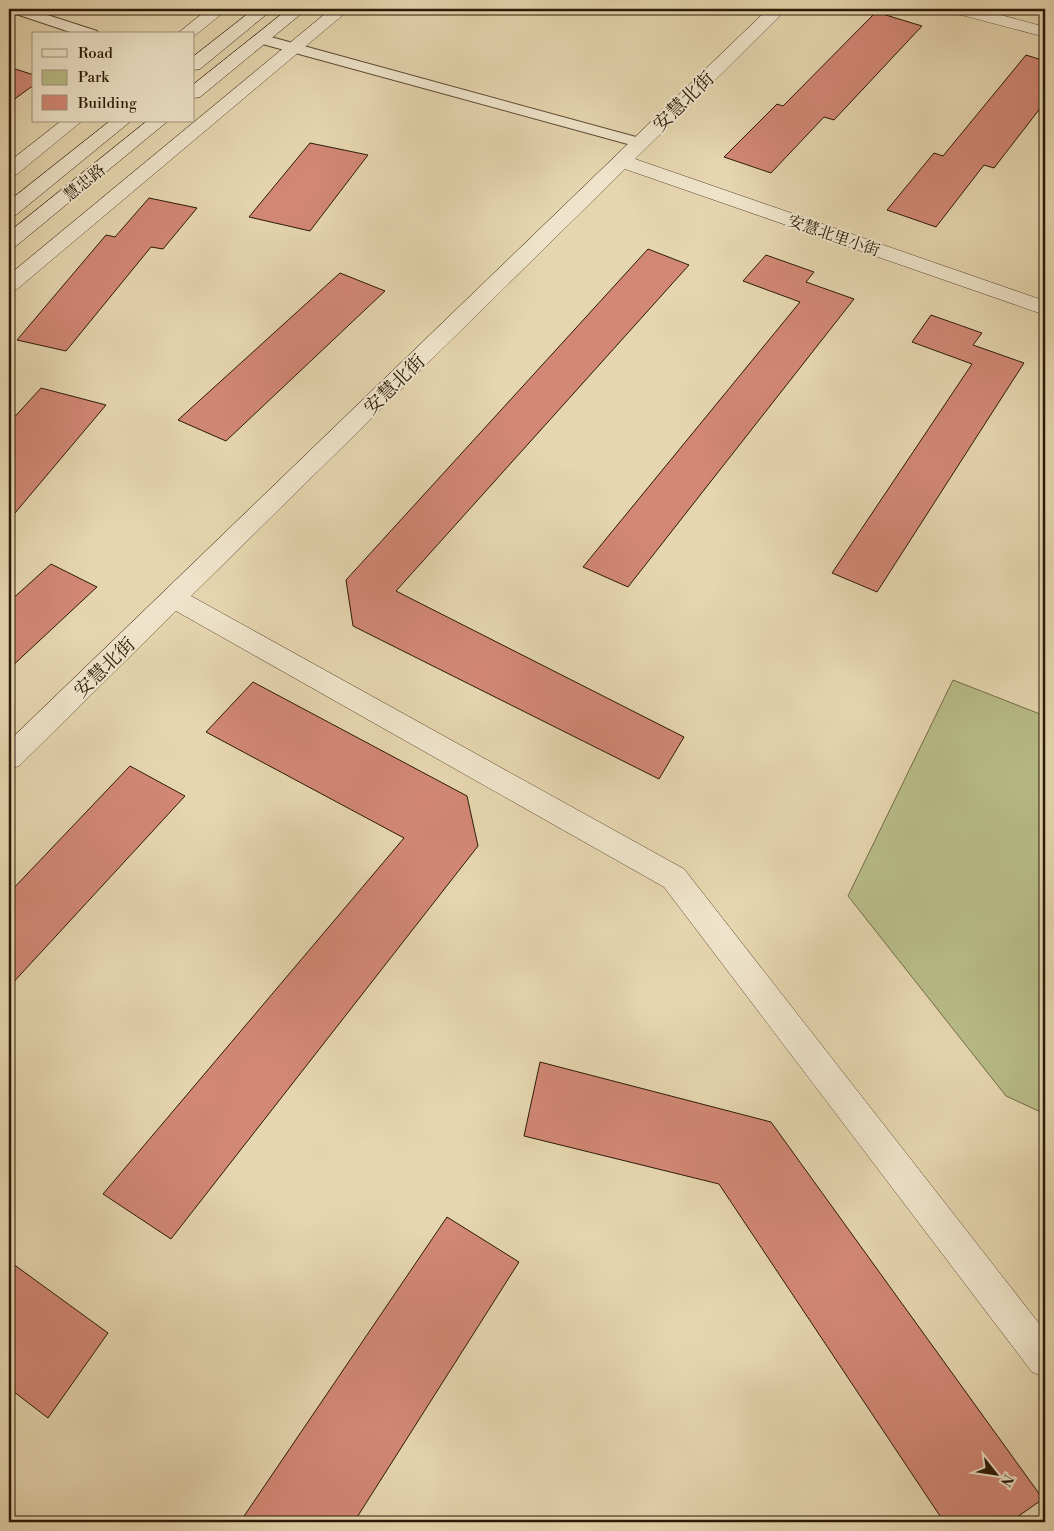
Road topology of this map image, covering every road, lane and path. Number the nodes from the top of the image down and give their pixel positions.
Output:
1 (15, 9) edge
2 (218, 9) edge
3 (264, 9) edge
4 (298, 9) edge
5 (341, 9) edge
6 (778, 9) edge
7 (960, 9) edge
8 (86, 32) edge
9 (189, 32) edge
10 (1045, 32) edge
11 (260, 39) junction
12 (293, 48) junction
13 (195, 64) edge
14 (195, 92) edge
15 (72, 122) edge
16 (121, 122) edge
17 (158, 122) edge
18 (640, 143) junction
19 (622, 161) junction
20 (9, 171) edge
21 (9, 211) edge
22 (9, 242) edge
23 (9, 285) edge
24 (1045, 308) edge
25 (174, 598) junction
26 (9, 758) edge
27 (1045, 1358) edge

1 - 8 lane
2 - 9 street
3 - 13 street
4 - 11 street
5 - 12 street
6 - 18 street, 安慧北街
7 - 10 street
11 - 12 lane
11 - 14 street
12 - 18 lane
12 - 23 street
15 - 20 street
16 - 21 street, 慧忠路
17 - 22 street, 慧忠路
18 - 19 street, 安慧北街
19 - 24 street, 安慧北里小街
19 - 25 street, 安慧北街
25 - 26 street, 安慧北街
25 - 27 street

